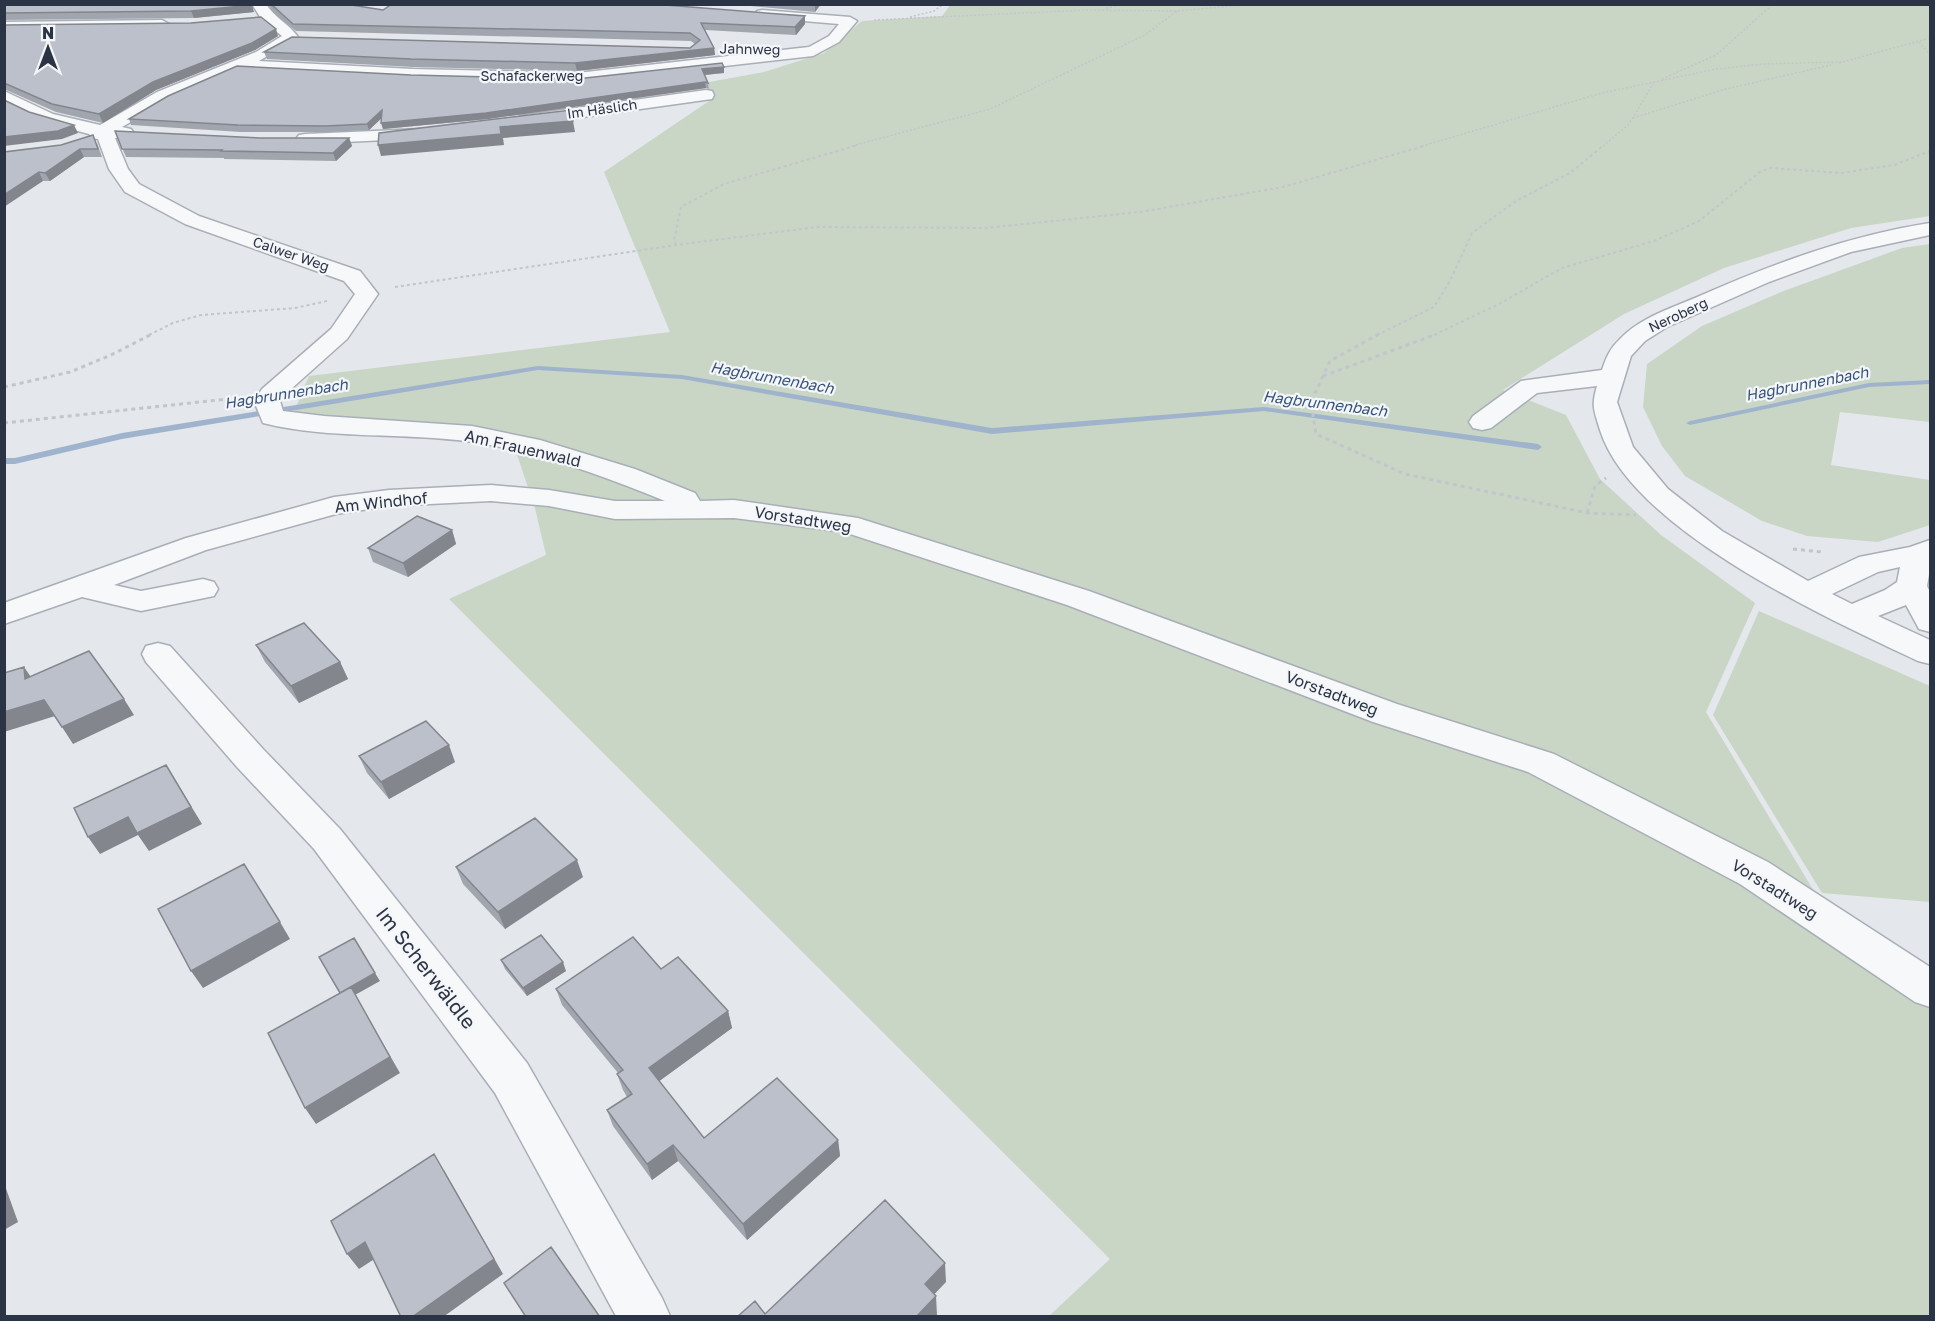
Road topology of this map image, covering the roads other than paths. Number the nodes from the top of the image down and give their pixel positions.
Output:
1 (260, 13) edge
2 (744, 13) edge
3 (183, 24) edge
4 (4, 26) edge
5 (706, 48) edge
6 (813, 51) junction
7 (238, 65) junction
8 (706, 95) dead end
9 (4, 96) edge
10 (506, 122) edge
11 (104, 132) junction
12 (437, 132) edge
13 (147, 134) edge
14 (289, 139) edge
15 (75, 142) edge
16 (1930, 230) edge
17 (1610, 377) junction
18 (270, 404) joint
19 (1482, 422) dead end
20 (691, 508) junction
21 (1924, 552) edge
22 (82, 586) junction
23 (1912, 586) junction
24 (203, 589) dead end
25 (1805, 594) junction
26 (4, 614) edge
27 (1851, 616) junction
28 (1930, 622) edge
29 (1930, 653) edge
30 (158, 654) dead end
31 (1930, 989) edge
32 (644, 1317) edge

1 - 7 street
2 - 6 street, Schafackerweg
3 - 4 street
5 - 6 street, Jahnweg
6 - 7 street, Schafackerweg
7 - 11 street
8 - 10 street, Im Häslich
9 - 11 street
11 - 13 street
11 - 15 street
11 - 18 street, Calwer Weg
12 - 14 street
16 - 17 street, Neroberg
17 - 19 street
17 - 25 street, Neroberg
18 - 20 street, Am Frauenwald
20 - 22 street, Am Windhof
20 - 31 street, Vorstadtweg
21 - 23 street
21 - 25 street
22 - 24 street
22 - 26 street, Am Windhof
23 - 27 street
23 - 28 street
25 - 27 street, Neroberg
27 - 29 street, Neroberg
30 - 32 street, Im Scherwäldle

